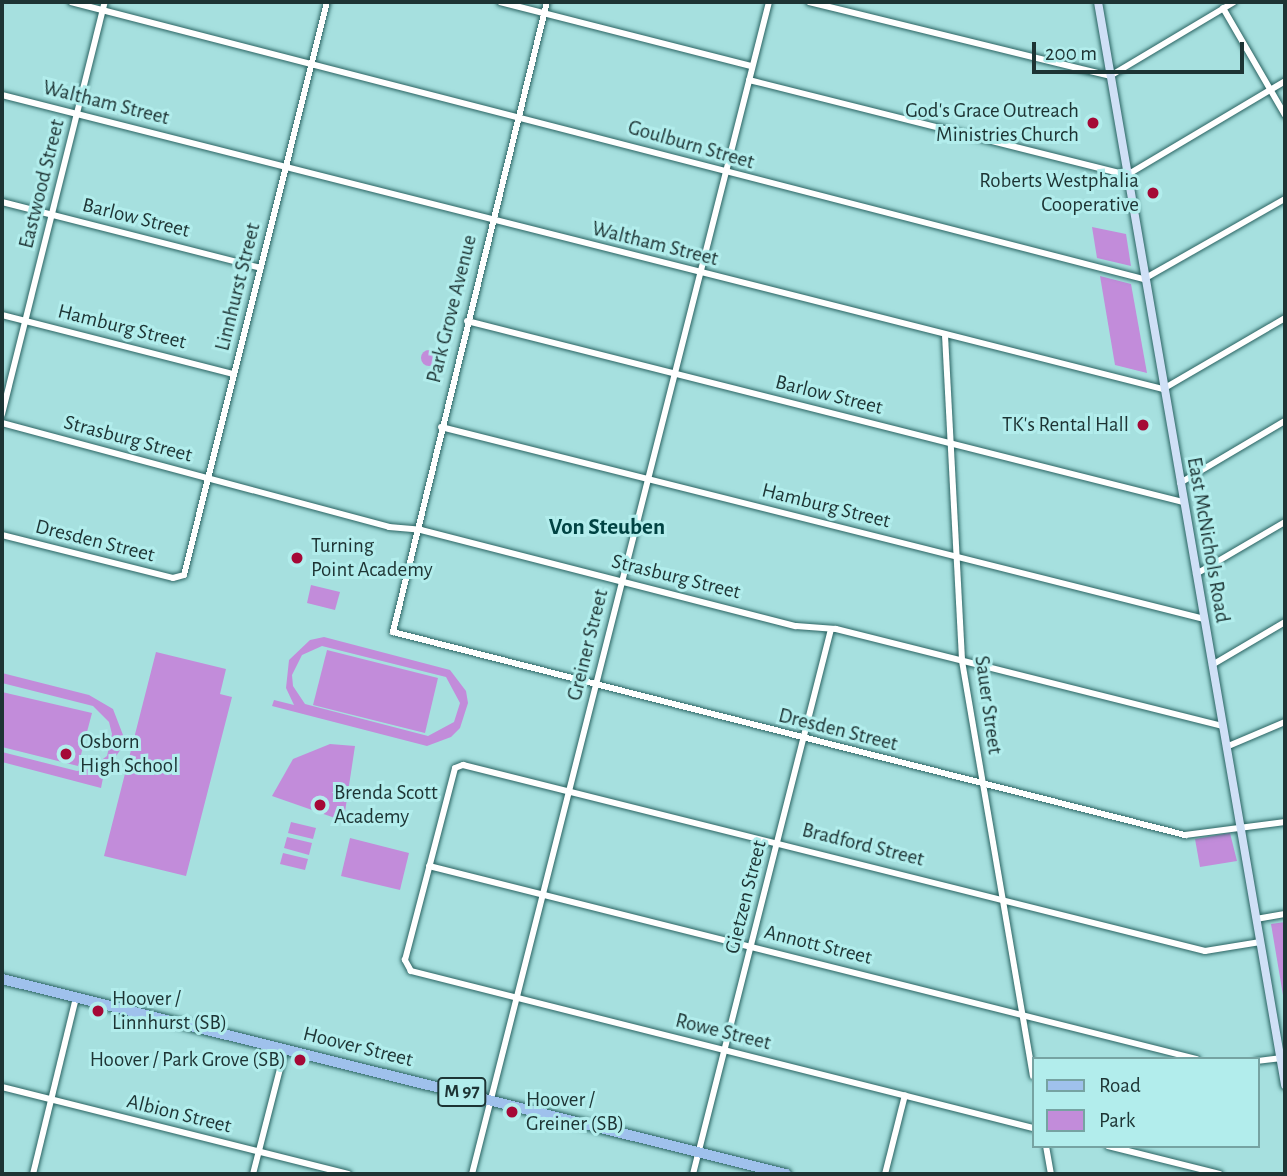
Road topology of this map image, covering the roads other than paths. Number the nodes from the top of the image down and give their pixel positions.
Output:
1 (71, 2) edge
2 (105, 2) edge
3 (327, 2) edge
4 (500, 2) edge
5 (547, 2) edge
6 (769, 2) edge
7 (809, 2) edge
8 (1098, 2) edge
9 (1234, 2) edge
10 (1223, 8) junction
11 (103, 10) junction
12 (545, 13) junction
13 (312, 63) junction
14 (752, 66) junction
15 (1110, 76) junction
16 (749, 80) junction
17 (1285, 81) edge
18 (1271, 90) junction
19 (2, 95) edge
20 (78, 114) junction
21 (1285, 115) edge
22 (518, 118) junction
23 (286, 168) junction
24 (725, 172) junction
25 (1127, 175) junction
26 (1285, 199) edge
27 (2, 202) edge
28 (53, 215) junction
29 (493, 220) junction
30 (261, 268) junction
31 (701, 274) junction
32 (1144, 279) junction
33 (2, 315) edge
34 (1285, 318) edge
35 (26, 321) junction
36 (467, 321) junction
37 (945, 335) junction
38 (234, 374) junction
39 (675, 374) junction
40 (1163, 389) junction
41 (2, 414) edge
42 (1285, 421) edge
43 (2, 424) edge
44 (441, 427) junction
45 (952, 443) junction
46 (206, 478) junction
47 (648, 480) junction
48 (1180, 483) junction
49 (1183, 502) junction
50 (1285, 522) edge
51 (415, 531) junction
52 (2, 535) edge
53 (958, 557) junction
54 (1196, 574) junction
55 (181, 579) joint
56 (621, 582) junction
57 (1204, 619) junction
58 (1285, 622) edge
59 (392, 626) joint
60 (831, 629) junction
61 (962, 661) junction
62 (1212, 665) junction
63 (595, 687) junction
64 (1285, 722) edge
65 (1222, 726) junction
66 (804, 740) junction
67 (1226, 747) junction
68 (982, 784) junction
69 (569, 791) junction
70 (1285, 822) edge
71 (1241, 829) junction
72 (778, 842) junction
73 (429, 866) junction
74 (543, 893) junction
75 (1002, 898) junction
76 (1285, 914) edge
77 (1256, 919) junction
78 (1260, 942) junction
79 (751, 946) junction
80 (2, 979) edge
81 (76, 997) junction
82 (516, 998) junction
83 (1023, 1015) junction
84 (285, 1049) junction
85 (725, 1050) junction
86 (1189, 1057) edge
87 (1280, 1058) junction
88 (1259, 1061) edge
89 (1032, 1070) edge
90 (1285, 1085) edge
91 (2, 1087) edge
92 (905, 1096) junction
93 (491, 1099) junction
94 (51, 1100) junction
95 (1032, 1128) edge
96 (1046, 1148) edge
97 (1116, 1148) edge
98 (259, 1152) junction
99 (699, 1152) junction
100 (33, 1174) edge
101 (253, 1174) edge
102 (348, 1174) edge
103 (472, 1174) edge
104 (693, 1174) edge
105 (786, 1174) edge
106 (885, 1174) edge
107 (1051, 1174) edge
108 (1220, 1174) edge

1 - 11 street, Goulburn Street
2 - 11 street, Eastwood Street
3 - 13 street, Linnhurst Street
4 - 12 street
5 - 12 street, Park Grove Avenue
6 - 14 street, Greiner Street
7 - 15 street
8 - 15 street, East McNichols Road
9 - 10 street
10 - 15 street
10 - 18 street
11 - 13 street, Goulburn Street
11 - 20 street, Eastwood Street
12 - 14 street
12 - 22 street, Park Grove Avenue
13 - 22 street, Goulburn Street
13 - 23 street, Linnhurst Street
14 - 16 street, Greiner Street
15 - 25 street, East McNichols Road
16 - 24 street, Greiner Street
16 - 25 street
17 - 18 street
18 - 21 street
18 - 25 street
19 - 20 street, Waltham Street
20 - 23 street, Waltham Street
20 - 28 street, Eastwood Street
22 - 24 street, Goulburn Street
22 - 29 street, Park Grove Avenue
23 - 29 street, Waltham Street
23 - 30 street, Linnhurst Street
24 - 31 street, Greiner Street
24 - 32 street, Goulburn Street
25 - 32 street, East McNichols Road
26 - 32 street
27 - 28 street, Barlow Street
28 - 30 street, Barlow Street
28 - 35 street, Eastwood Street
29 - 31 street, Waltham Street
29 - 36 street, Park Grove Avenue
30 - 38 street, Linnhurst Street
31 - 37 street, Waltham Street
31 - 39 street, Greiner Street
32 - 40 street, East McNichols Road
33 - 35 street, Hamburg Street
34 - 40 street
35 - 38 street, Hamburg Street
35 - 41 street, Eastwood Street
36 - 39 street, Barlow Street
36 - 44 street, Park Grove Avenue
37 - 40 street, Waltham Street
37 - 45 street, Sauer Street
38 - 46 street, Linnhurst Street
39 - 45 street, Barlow Street
39 - 47 street, Greiner Street
40 - 48 street, East McNichols Road
42 - 48 street
43 - 46 street, Strasburg Street
44 - 47 street, Hamburg Street
44 - 51 street, Park Grove Avenue
45 - 49 street, Barlow Street
45 - 53 street, Sauer Street
46 - 51 street, Strasburg Street
46 - 55 street, Linnhurst Street
47 - 53 street, Hamburg Street
47 - 56 street, Greiner Street
48 - 49 street, East McNichols Road
49 - 54 street, East McNichols Road
50 - 54 street
51 - 56 street, Strasburg Street
51 - 59 street, Park Grove Avenue
52 - 55 street, Dresden Street
53 - 57 street, Hamburg Street
53 - 61 street, Sauer Street
54 - 57 street, East McNichols Road
56 - 60 street, Strasburg Street
56 - 63 street, Greiner Street
57 - 62 street, East McNichols Road
58 - 62 street
59 - 63 street, Dresden Street
60 - 61 street, Strasburg Street
60 - 66 street, Gietzen Street
61 - 65 street, Strasburg Street
61 - 68 street, Sauer Street
62 - 65 street, East McNichols Road
63 - 66 street, Dresden Street
63 - 69 street, Greiner Street
64 - 67 street
65 - 67 street, East McNichols Road
66 - 68 street, Dresden Street
66 - 72 street, Gietzen Street
67 - 71 street, East McNichols Road
68 - 71 street, Dresden Street
68 - 75 street, Sauer Street
69 - 72 street, Bradford Street
69 - 73 street, Bradford Street
69 - 74 street, Greiner Street
70 - 71 street, Dresden Street
71 - 77 street, East McNichols Road
72 - 75 street, Bradford Street
72 - 79 street, Gietzen Street
73 - 74 street, Annott Street
73 - 82 street, Rowe Street
74 - 79 street, Annott Street
74 - 82 street, Greiner Street
75 - 78 street, Bradford Street
75 - 83 street, Sauer Street
76 - 77 street
77 - 78 street, East McNichols Road
78 - 87 street, East McNichols Road
79 - 83 street, Annott Street
79 - 85 street, Gietzen Street
80 - 81 main road, Hoover Street / M 97
81 - 84 main road, Hoover Street / M 97
81 - 94 street
82 - 85 street, Rowe Street
82 - 93 street, Greiner Street
83 - 86 street, Annott Street
83 - 89 street, Sauer Street
84 - 93 main road, Hoover Street / M 97
84 - 98 street
85 - 92 street, Rowe Street
85 - 99 street, Gietzen Street
87 - 88 street
87 - 90 street, East McNichols Road
91 - 94 street, Albion Street
92 - 95 street, Rowe Street
92 - 106 street
93 - 99 main road, Hoover Street / M 97
93 - 103 street, Greiner Street
94 - 98 street, Albion Street
94 - 100 street
96 - 107 street
97 - 108 street
98 - 101 street
98 - 102 street, Albion Street
99 - 104 street, Gietzen Street
99 - 105 main road, Hoover Street / M 97

